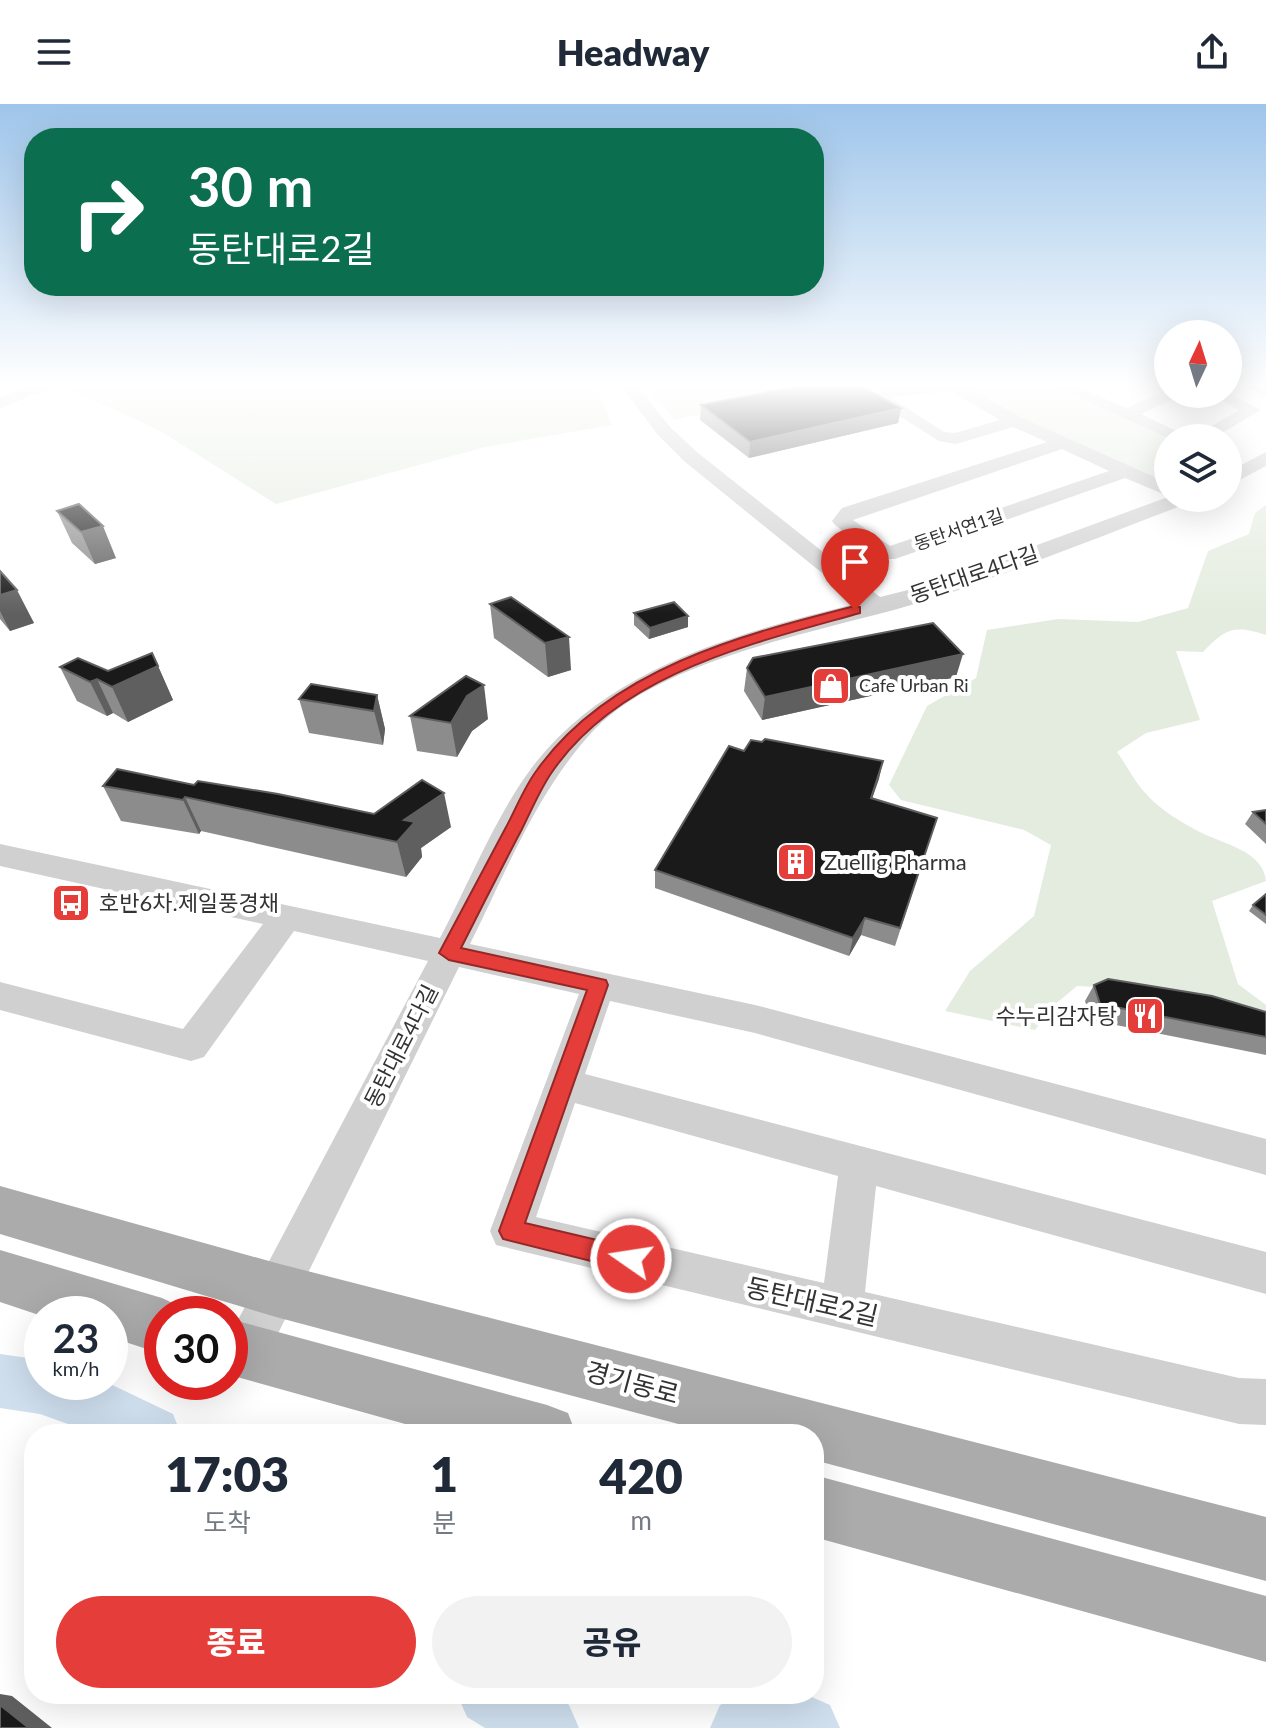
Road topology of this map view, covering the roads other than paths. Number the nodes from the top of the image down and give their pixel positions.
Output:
1 (698, 463) edge
2 (1000, 463) edge
3 (1108, 463) edge
4 (1126, 471) junction
5 (946, 480) junction
6 (1154, 484) edge
7 (1154, 509) edge
8 (1000, 516) junction
9 (887, 554) junction
10 (936, 590) junction
11 (876, 605) junction
12 (0, 855) edge
13 (286, 917) junction
14 (449, 953) junction
15 (599, 985) junction
16 (0, 996) edge
17 (563, 1084) junction
18 (1266, 1157) edge
19 (859, 1162) junction
20 (0, 1210) edge
21 (1266, 1273) edge
22 (0, 1276) edge
23 (276, 1290) junction
24 (842, 1309) junction
25 (144, 1320) edge
26 (248, 1333) edge
27 (248, 1353) edge
28 (1266, 1402) edge
29 (510, 1424) edge
30 (788, 1424) edge
31 (824, 1433) edge
32 (824, 1509) edge
33 (1266, 1549) edge
34 (1266, 1629) edge

1 - 11 street
2 - 5 street, 동탄서연1길
3 - 4 street
4 - 6 street
4 - 8 street, 동탄서연1길
5 - 8 street
5 - 9 street, 동탄서연1길
7 - 10 street, 동탄대로4다길
8 - 9 street, 동탄서연1길
9 - 10 street
10 - 11 street, 동탄대로4다길
11 - 14 street, 동탄대로4다길
12 - 13 street
13 - 14 street
13 - 16 street
14 - 15 street
14 - 23 street, 동탄대로4다길
15 - 17 street, 동탄대로2길
15 - 18 street
17 - 19 street
17 - 24 street, 동탄대로2길
19 - 21 street
19 - 24 street
20 - 23 main road, 경기동로
22 - 25 main road
23 - 26 street, 동탄대로4다길
23 - 30 main road, 경기동로
24 - 28 street, 동탄대로2길
27 - 29 main road
31 - 33 main road, 경기동로
32 - 34 main road

